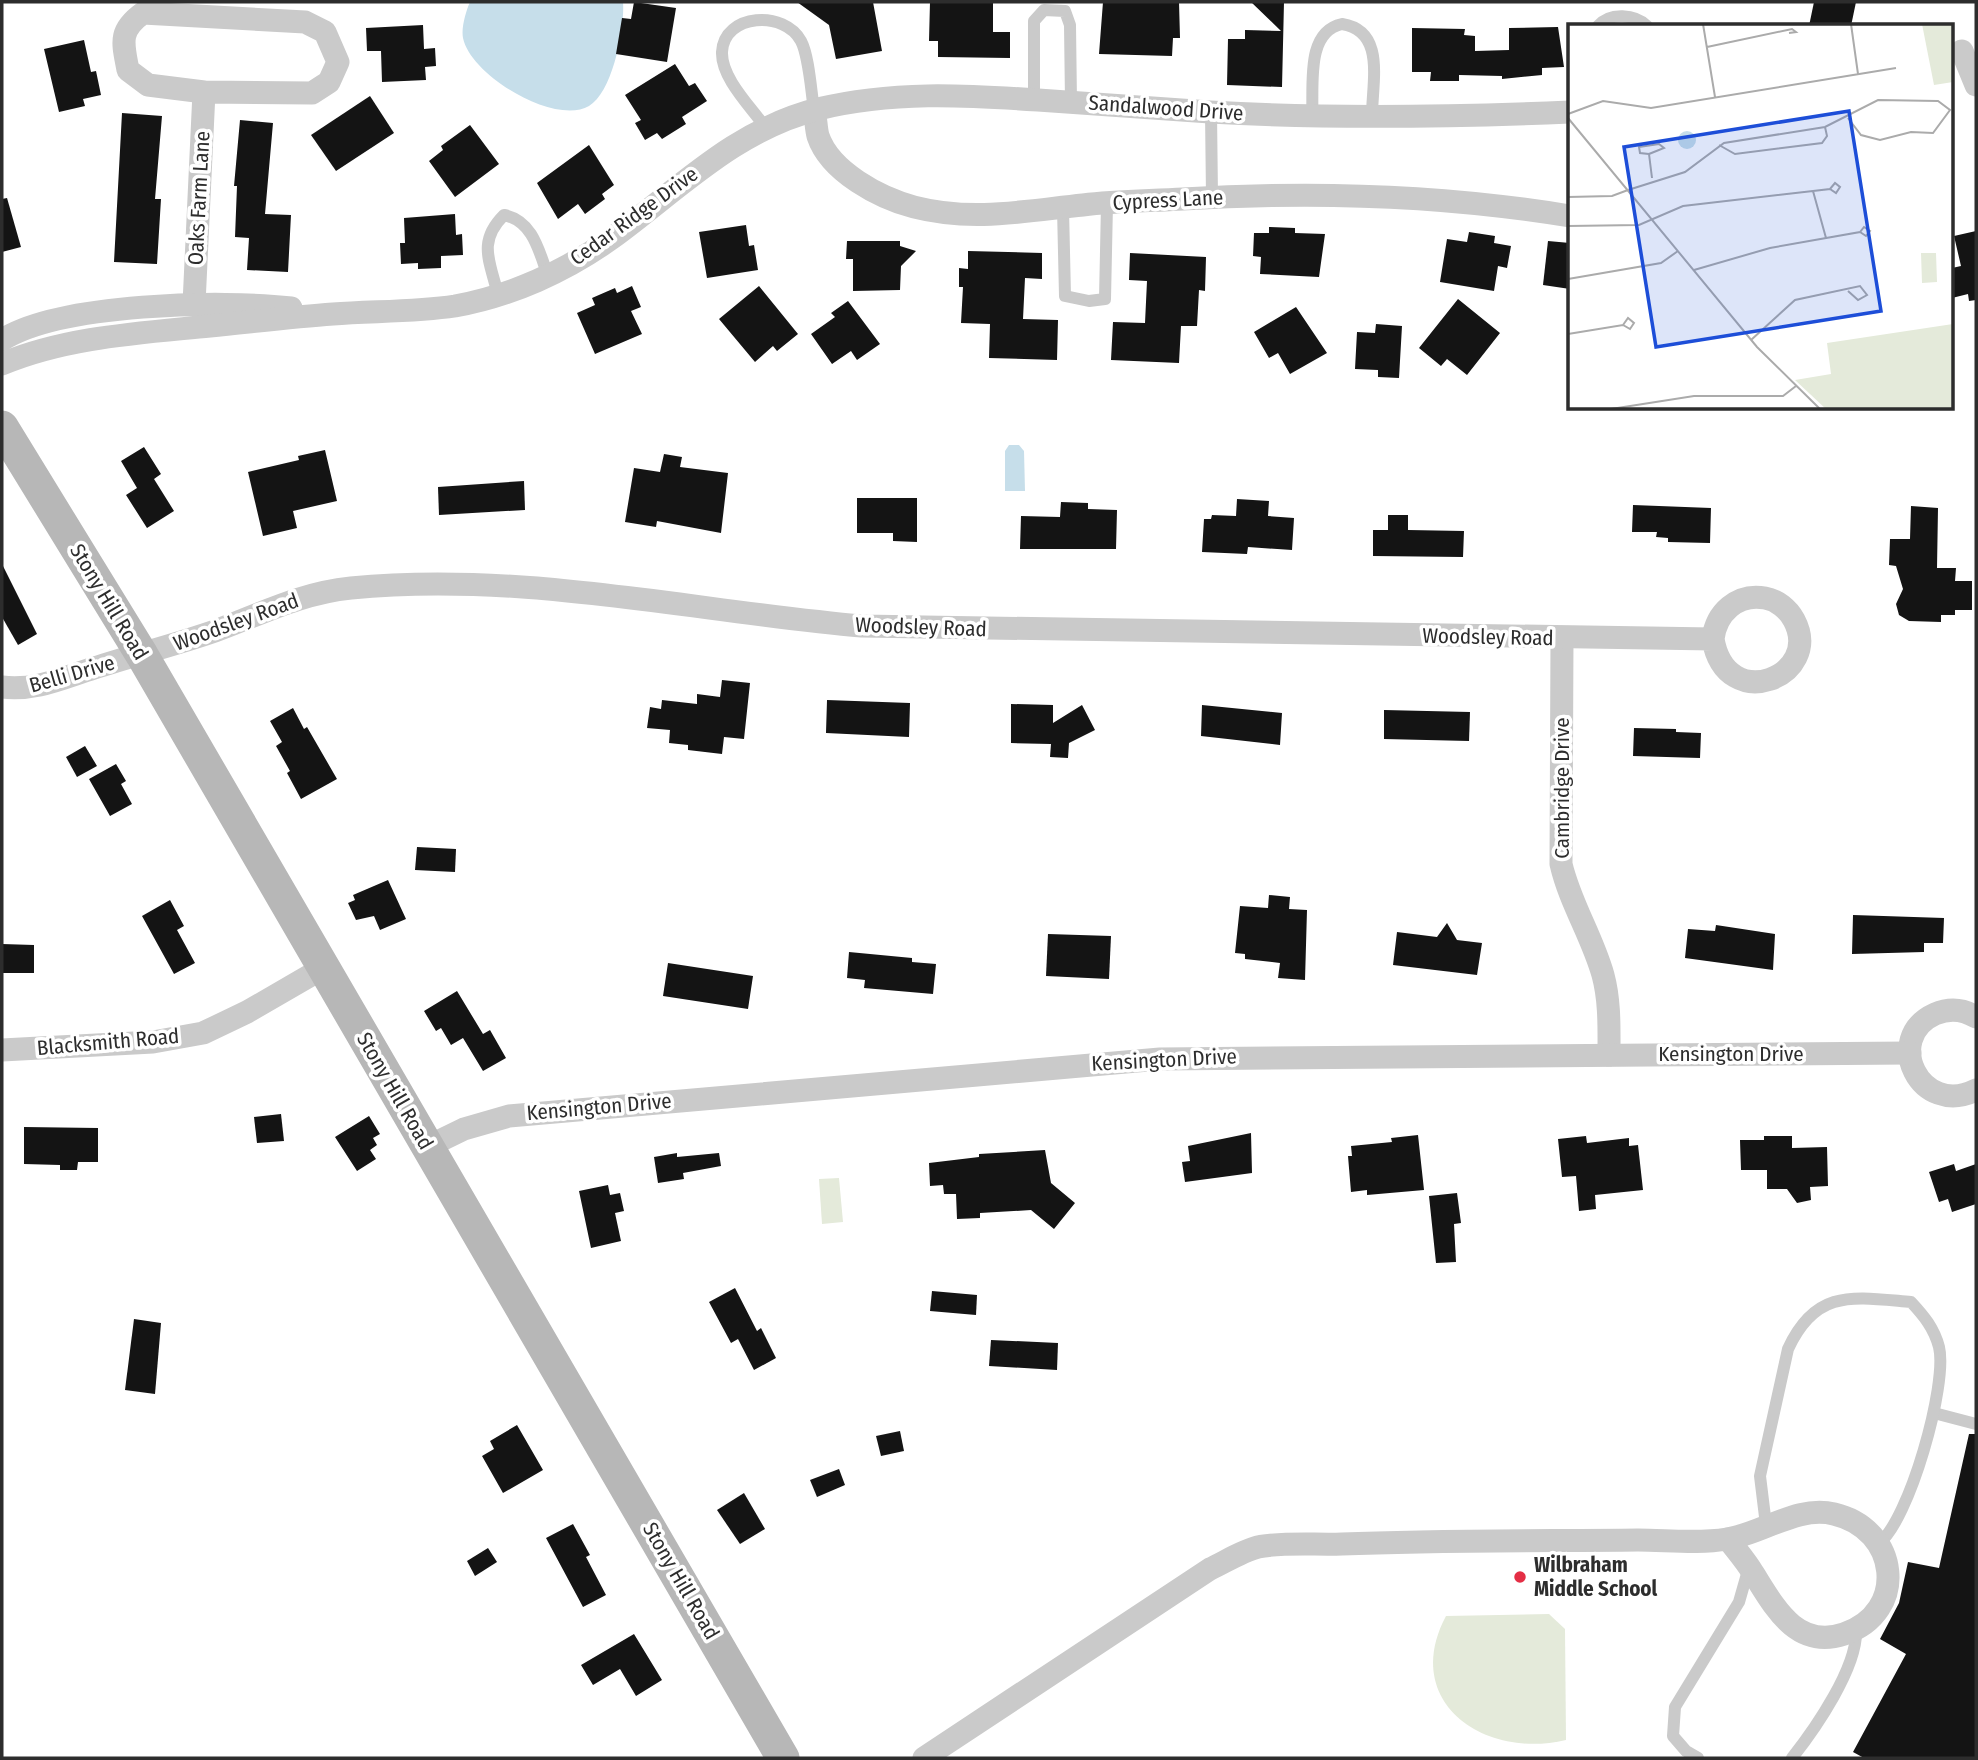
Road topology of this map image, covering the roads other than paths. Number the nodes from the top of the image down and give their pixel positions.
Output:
1 (1601, 24) edge
2 (1645, 24) edge
3 (1964, 50) edge
4 (1976, 85) edge
5 (204, 92) junction
6 (1034, 100) junction
7 (1071, 102) junction
8 (814, 110) junction
9 (1211, 112) junction
10 (1568, 112) edge
11 (1312, 116) junction
12 (1372, 116) junction
13 (765, 127) junction
14 (1212, 197) junction
15 (1107, 204) junction
16 (1063, 208) junction
17 (1568, 216) edge
18 (548, 276) junction
19 (498, 295) junction
20 (194, 304) junction
21 (332, 314) junction
22 (2, 340) edge
23 (2, 364) edge
24 (2, 427) edge
25 (1562, 638) junction
26 (1713, 639) dead end
27 (142, 655) junction
28 (2, 687) edge
29 (323, 968) junction
30 (1976, 1017) edge
31 (2, 1050) edge
32 (1909, 1053) junction
33 (1609, 1055) junction
34 (1976, 1090) edge
35 (427, 1147) junction
36 (1934, 1413) junction
37 (1976, 1424) edge
38 (1766, 1525) junction
39 (1728, 1539) junction
40 (1879, 1543) junction
41 (1751, 1570) junction
42 (1856, 1630) junction
43 (783, 1758) edge
44 (924, 1758) edge
45 (1698, 1758) edge
46 (1792, 1758) edge

1 - 2 lane
3 - 4 street
5 - 5 street
5 - 20 street, Oaks Farm Lane
6 - 7 street, Sandalwood Drive
6 - 7 lane
6 - 8 street, Sandalwood Drive
7 - 9 street, Sandalwood Drive
8 - 13 street, Sandalwood Drive
8 - 13 lane
8 - 16 street, Cypress Lane
9 - 11 street, Sandalwood Drive
9 - 14 lane
10 - 12 street, Sandalwood Drive
11 - 12 street, Sandalwood Drive
11 - 12 lane
13 - 18 street, Cedar Ridge Drive
14 - 15 street, Cypress Lane
14 - 17 street, Cypress Lane
15 - 16 street, Cypress Lane
15 - 16 lane
18 - 19 street, Cedar Ridge Drive
18 - 19 lane
19 - 21 street, Cedar Ridge Drive
20 - 21 street, Cedar Ridge Drive
20 - 22 street, Cedar Ridge Drive
21 - 23 street, Cedar Ridge Drive
24 - 27 main road, Stony Hill Road
25 - 26 street, Woodsley Road
25 - 27 street, Woodsley Road
25 - 33 street, Cambridge Drive
27 - 28 street, Belli Drive
27 - 29 main road, Stony Hill Road
29 - 31 street, Blacksmith Road
29 - 35 main road, Stony Hill Road
30 - 32 street
32 - 33 street, Kensington Drive
32 - 34 street
33 - 35 street, Kensington Drive
35 - 43 main road, Stony Hill Road
36 - 37 lane
36 - 38 lane
36 - 40 lane
38 - 39 street
38 - 40 street
39 - 41 street
39 - 44 street
40 - 42 street
41 - 42 street
41 - 45 lane
42 - 46 lane

